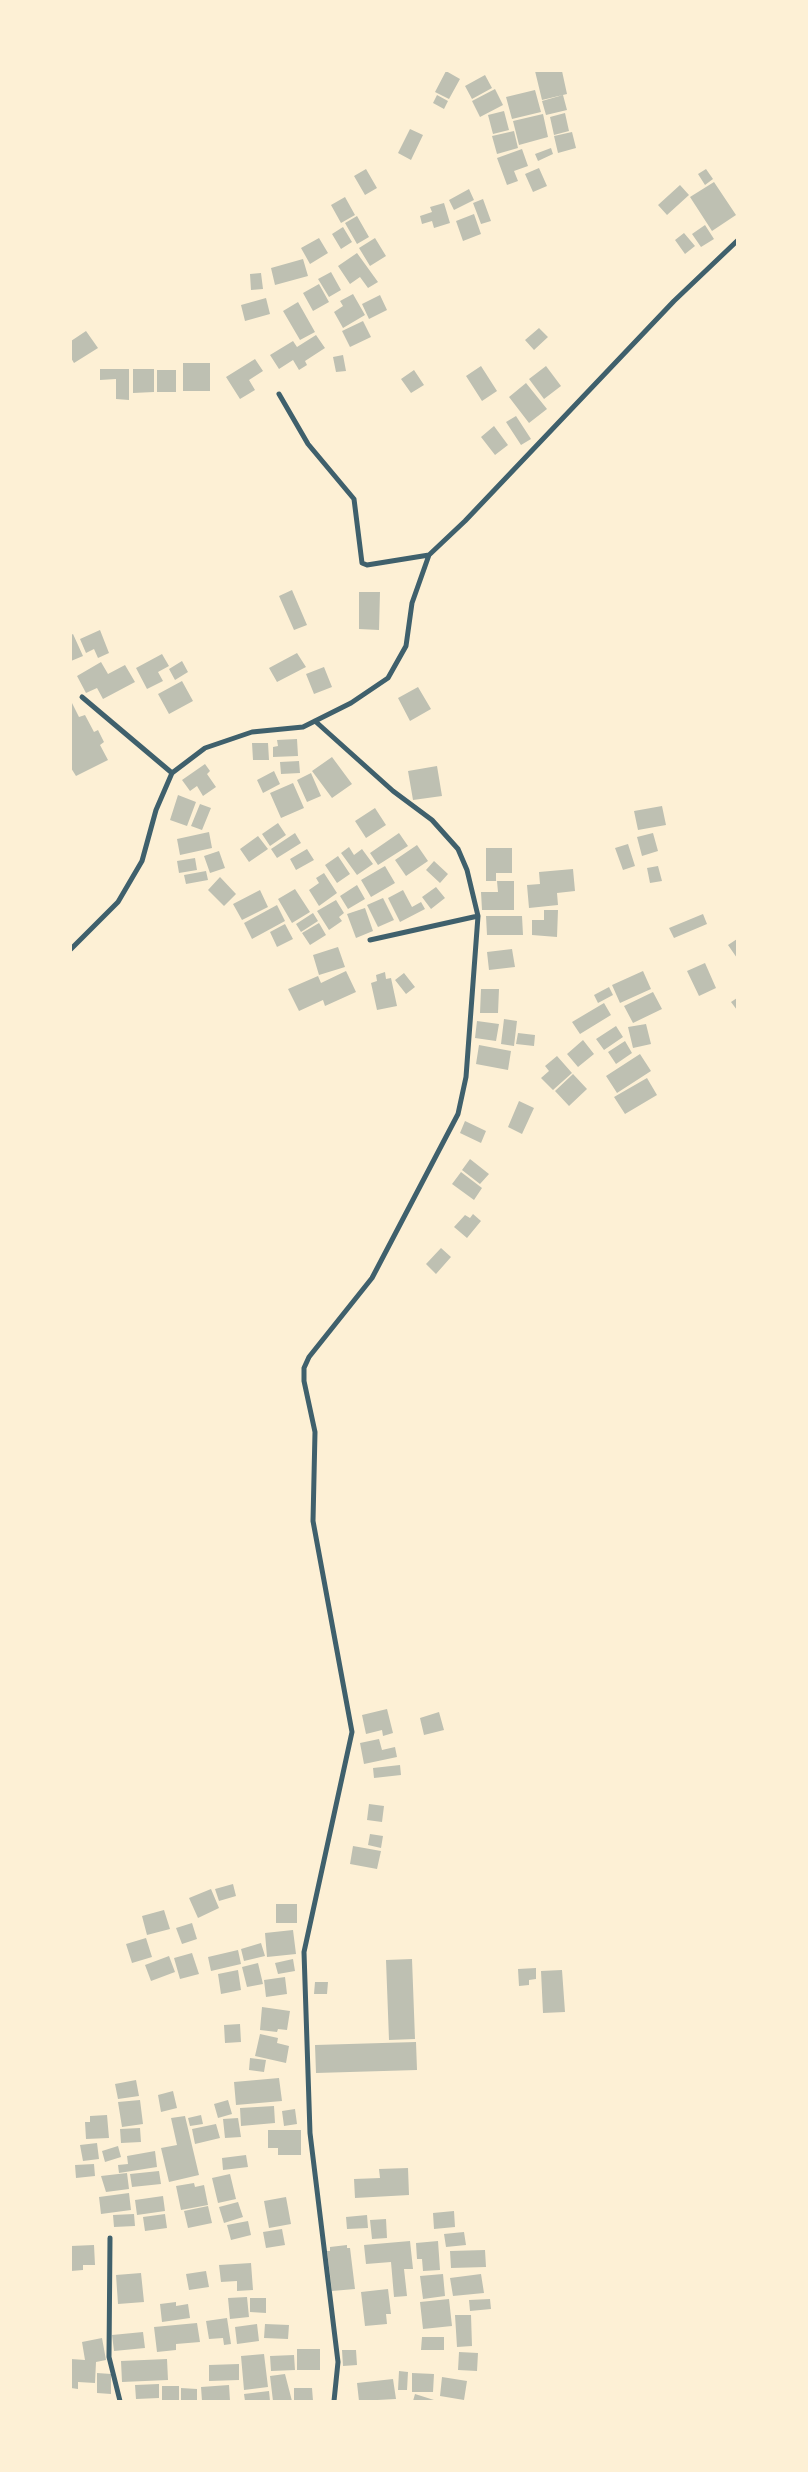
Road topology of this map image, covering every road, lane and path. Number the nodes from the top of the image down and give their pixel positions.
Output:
1 (737, 240) edge
2 (279, 394) dead end
3 (429, 555) junction
4 (82, 697) dead end
5 (316, 721) junction
6 (172, 774) junction
7 (478, 916) junction
8 (370, 940) dead end
9 (71, 949) edge
10 (110, 2238) dead end
11 (120, 2401) edge
12 (334, 2401) edge

1 - 3 street
2 - 3 street
3 - 5 street
4 - 6 street
5 - 6 street
5 - 7 street
6 - 9 street
7 - 8 street
7 - 12 street
10 - 11 street

